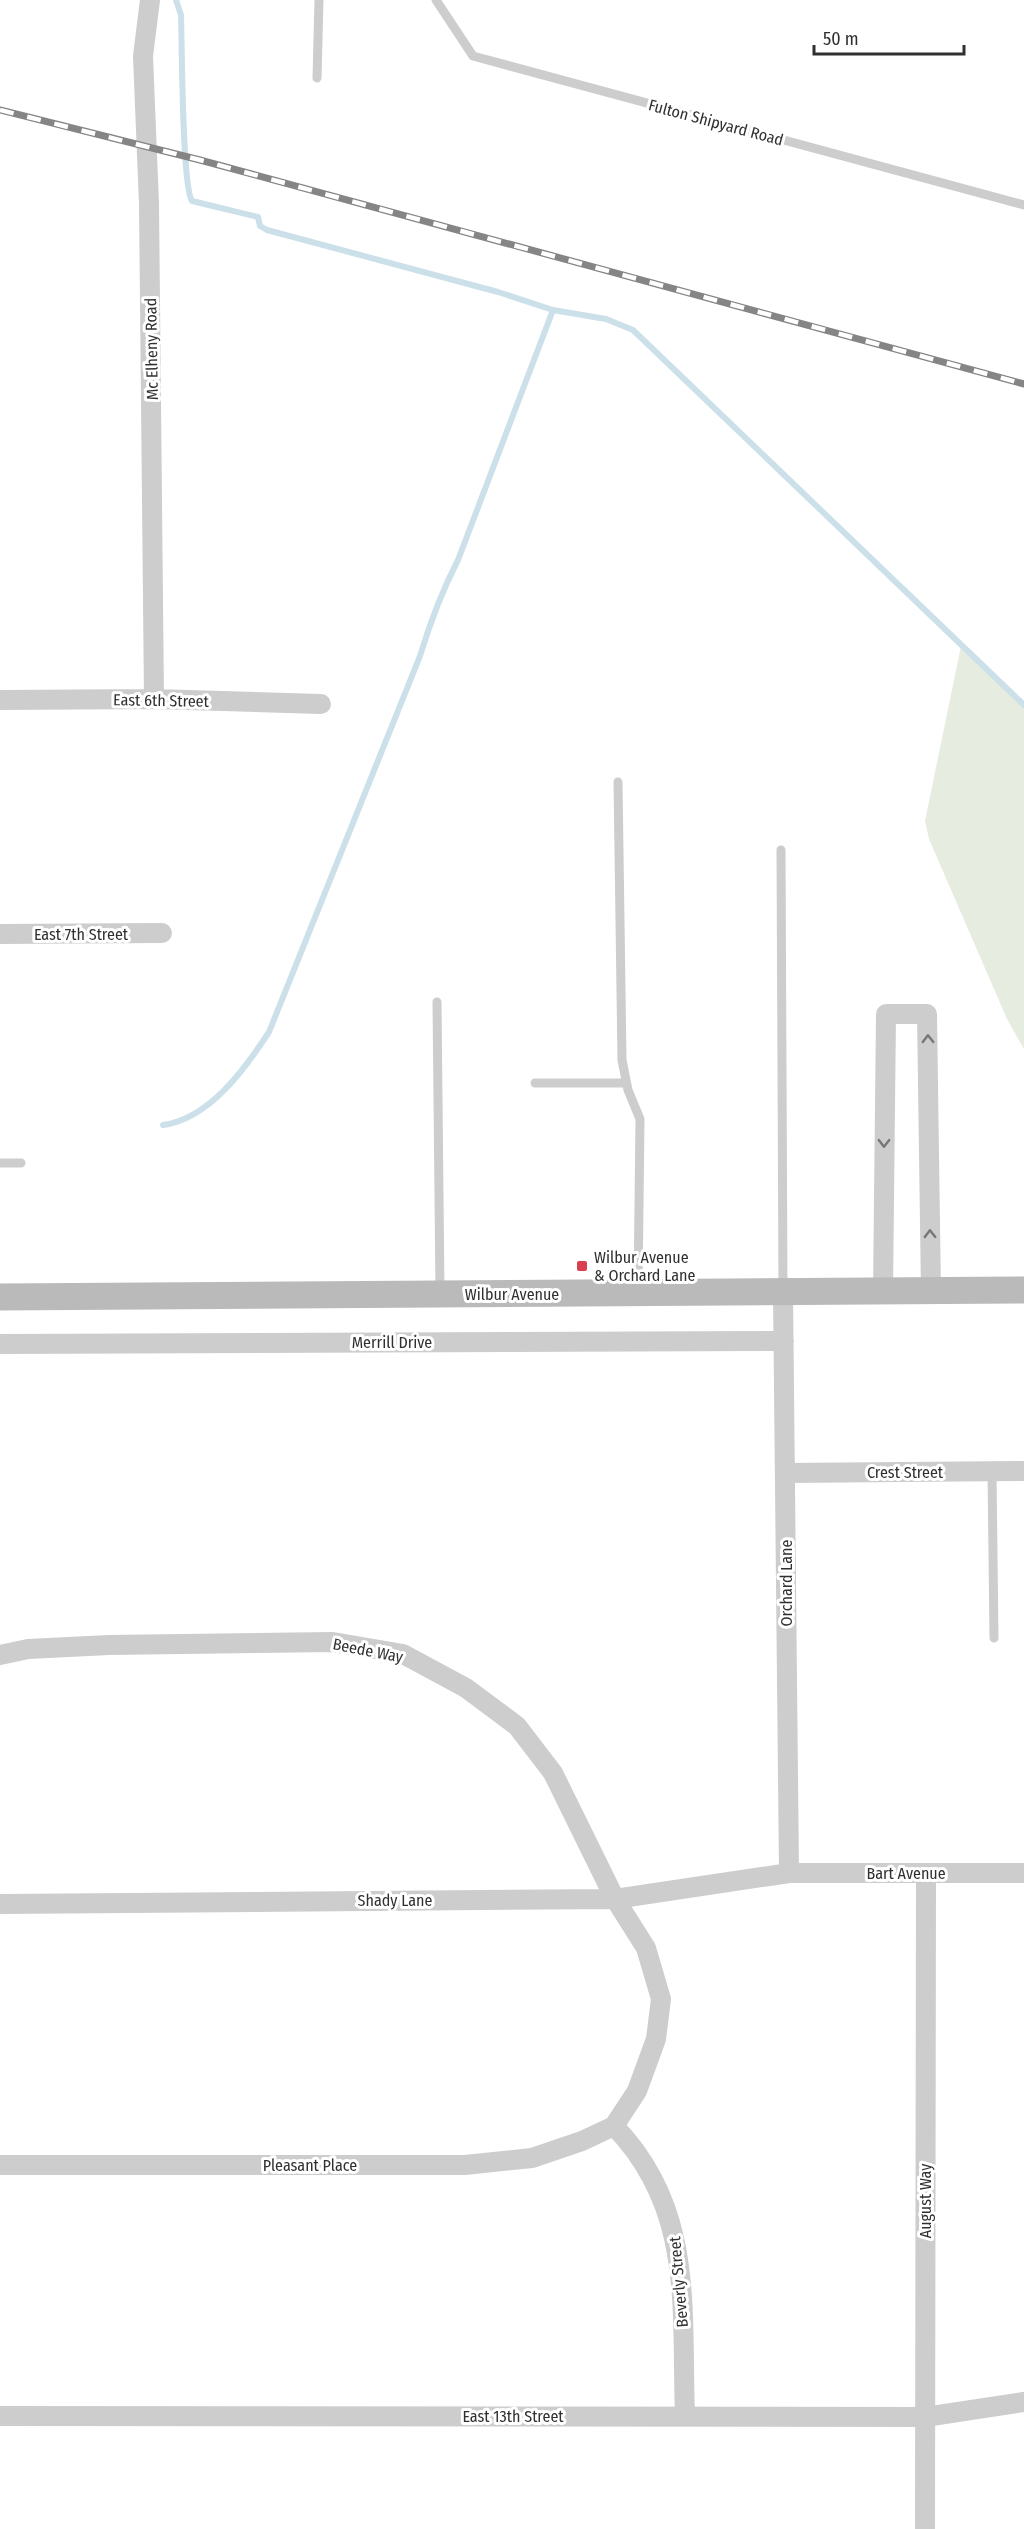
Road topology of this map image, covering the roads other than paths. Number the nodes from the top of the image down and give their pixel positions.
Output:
1 (150, 0) edge
2 (319, 0) edge
3 (436, 0) edge
4 (317, 78) dead end
5 (1024, 205) edge
6 (0, 699) edge
7 (154, 699) junction
8 (321, 704) dead end
9 (618, 782) dead end
10 (781, 850) dead end
11 (162, 933) dead end
12 (0, 934) edge
13 (437, 1002) dead end
14 (535, 1083) dead end
15 (626, 1083) junction
16 (0, 1163) edge
17 (21, 1163) dead end
18 (1024, 1290) edge
19 (883, 1292) junction
20 (931, 1292) junction
21 (638, 1293) junction
22 (783, 1293) junction
23 (440, 1294) junction
24 (0, 1297) edge
25 (784, 1341) junction
26 (0, 1344) edge
27 (992, 1472) junction
28 (1024, 1472) edge
29 (785, 1473) junction
30 (994, 1638) dead end
31 (0, 1655) edge
32 (789, 1873) junction
33 (926, 1873) junction
34 (1024, 1873) edge
35 (615, 1899) junction
36 (0, 1904) edge
37 (614, 2126) junction
38 (0, 2165) edge
39 (1024, 2402) edge
40 (0, 2416) edge
41 (685, 2416) junction
42 (925, 2417) junction
43 (925, 2529) edge

1 - 7 street, Mc Elheny Road
2 - 4 lane
3 - 5 lane, Fulton Shipyard Road
6 - 7 street, East 6th Street
7 - 8 street, East 6th Street
9 - 15 lane
10 - 22 lane
11 - 12 street, East 7th Street
13 - 23 lane
14 - 15 lane
15 - 21 lane
16 - 17 lane
18 - 20 main road, Wilbur Avenue
19 - 20 main road, Wilbur Avenue
20 -> 19 street
19 - 22 main road, Wilbur Avenue
21 - 22 main road, Wilbur Avenue
21 - 23 main road, Wilbur Avenue
22 - 25 street, Orchard Lane
23 - 24 main road, Wilbur Avenue
25 - 26 street, Merrill Drive
25 - 29 street, Orchard Lane
27 - 28 street, Crest Street
27 - 29 street, Crest Street
27 - 30 lane
29 - 32 street, Orchard Lane
31 - 35 street, Beede Way
32 - 33 street, Bart Avenue
32 - 35 street, Shady Lane
33 - 34 street, Bart Avenue
33 - 42 street, August Way
35 - 36 street, Shady Lane
35 - 37 street
37 - 38 street, Pleasant Place
37 - 41 street, Beverly Street
39 - 42 street, East 13th Street
40 - 41 street, East 13th Street
41 - 42 street, East 13th Street
42 - 43 street, August Way

